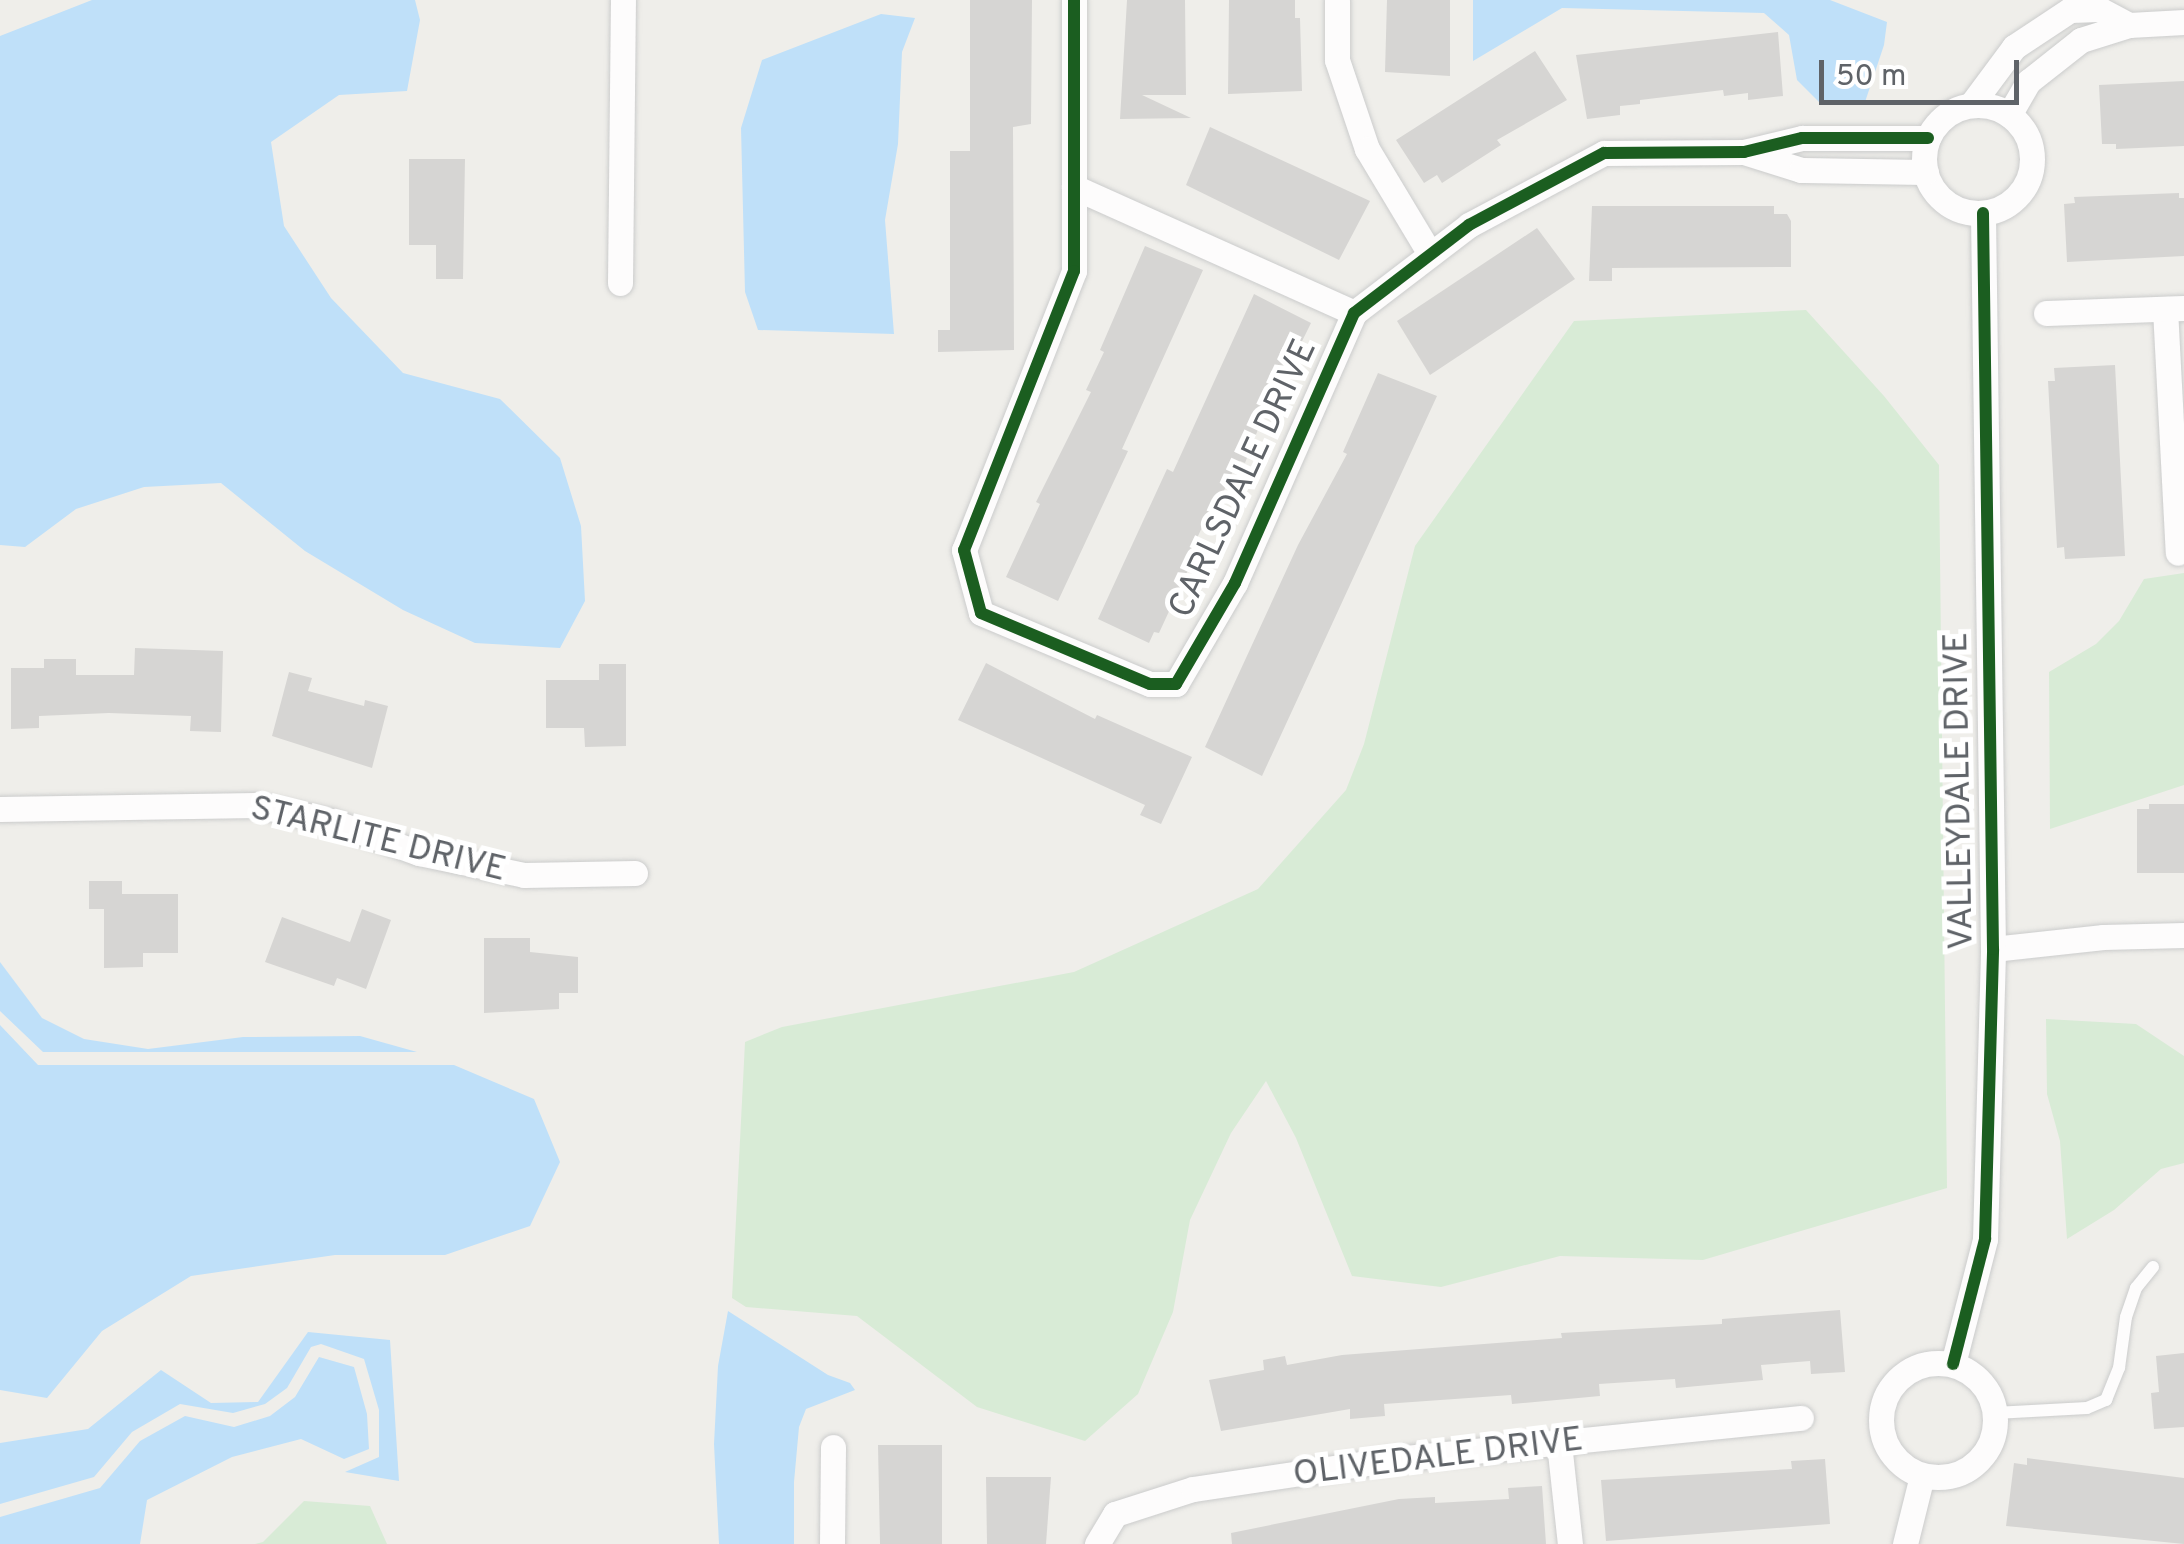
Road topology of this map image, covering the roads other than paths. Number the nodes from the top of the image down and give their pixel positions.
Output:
1 (623, 0) edge
2 (1074, 0) edge
3 (1337, 0) edge
4 (2184, 22) edge
5 (2043, 24) junction
6 (2128, 25) junction
7 (2060, 53) junction
8 (1971, 105) junction
9 (2009, 115) junction
10 (1839, 138) junction
11 (1928, 138) junction
12 (1744, 152) junction
13 (1838, 171) junction
14 (1926, 172) junction
15 (1074, 187) junction
16 (1983, 212) junction
17 (1430, 254) junction
18 (620, 283) dead end
19 (2174, 308) edge
20 (2046, 312) dead end
21 (1354, 313) junction
22 (2178, 553) dead end
23 (0, 809) edge
24 (635, 873) dead end
25 (2184, 936) edge
26 (1994, 948) junction
27 (2153, 1268) dead end
28 (1953, 1364) junction
29 (1995, 1414) junction
30 (1801, 1418) dead end
31 (1559, 1443) junction
32 (833, 1447) dead end
33 (1922, 1476) junction
34 (832, 1544) edge
35 (1097, 1544) edge
36 (1570, 1544) edge
37 (1905, 1544) edge

1 - 18 street
2 - 15 street, CARLSDALE DRIVE
3 - 17 street
4 - 6 street
5 - 6 street
5 - 7 street
5 - 8 street
6 - 7 street
7 - 9 street
8 - 9 street
8 - 11 street
9 - 16 street
10 - 11 street, CARLSDALE DRIVE
10 - 12 street, CARLSDALE DRIVE
10 - 13 street
11 - 14 street
12 - 13 street, CARLSDALE DRIVE
12 - 17 street, CARLSDALE DRIVE
13 - 14 street, CARLSDALE DRIVE
14 - 16 street
15 - 21 street
15 - 21 street, CARLSDALE DRIVE
16 - 26 street, VALLEYDALE DRIVE
17 - 21 street, CARLSDALE DRIVE
19 - 20 street
19 - 22 street
23 - 24 street, STARLITE DRIVE
25 - 26 street
26 - 28 street, VALLEYDALE DRIVE
27 - 29 lane
28 - 29 street
28 - 33 street
29 - 33 street
30 - 31 street, OLIVEDALE DRIVE
31 - 35 street, OLIVEDALE DRIVE
31 - 36 street
32 - 34 street
33 - 37 street

